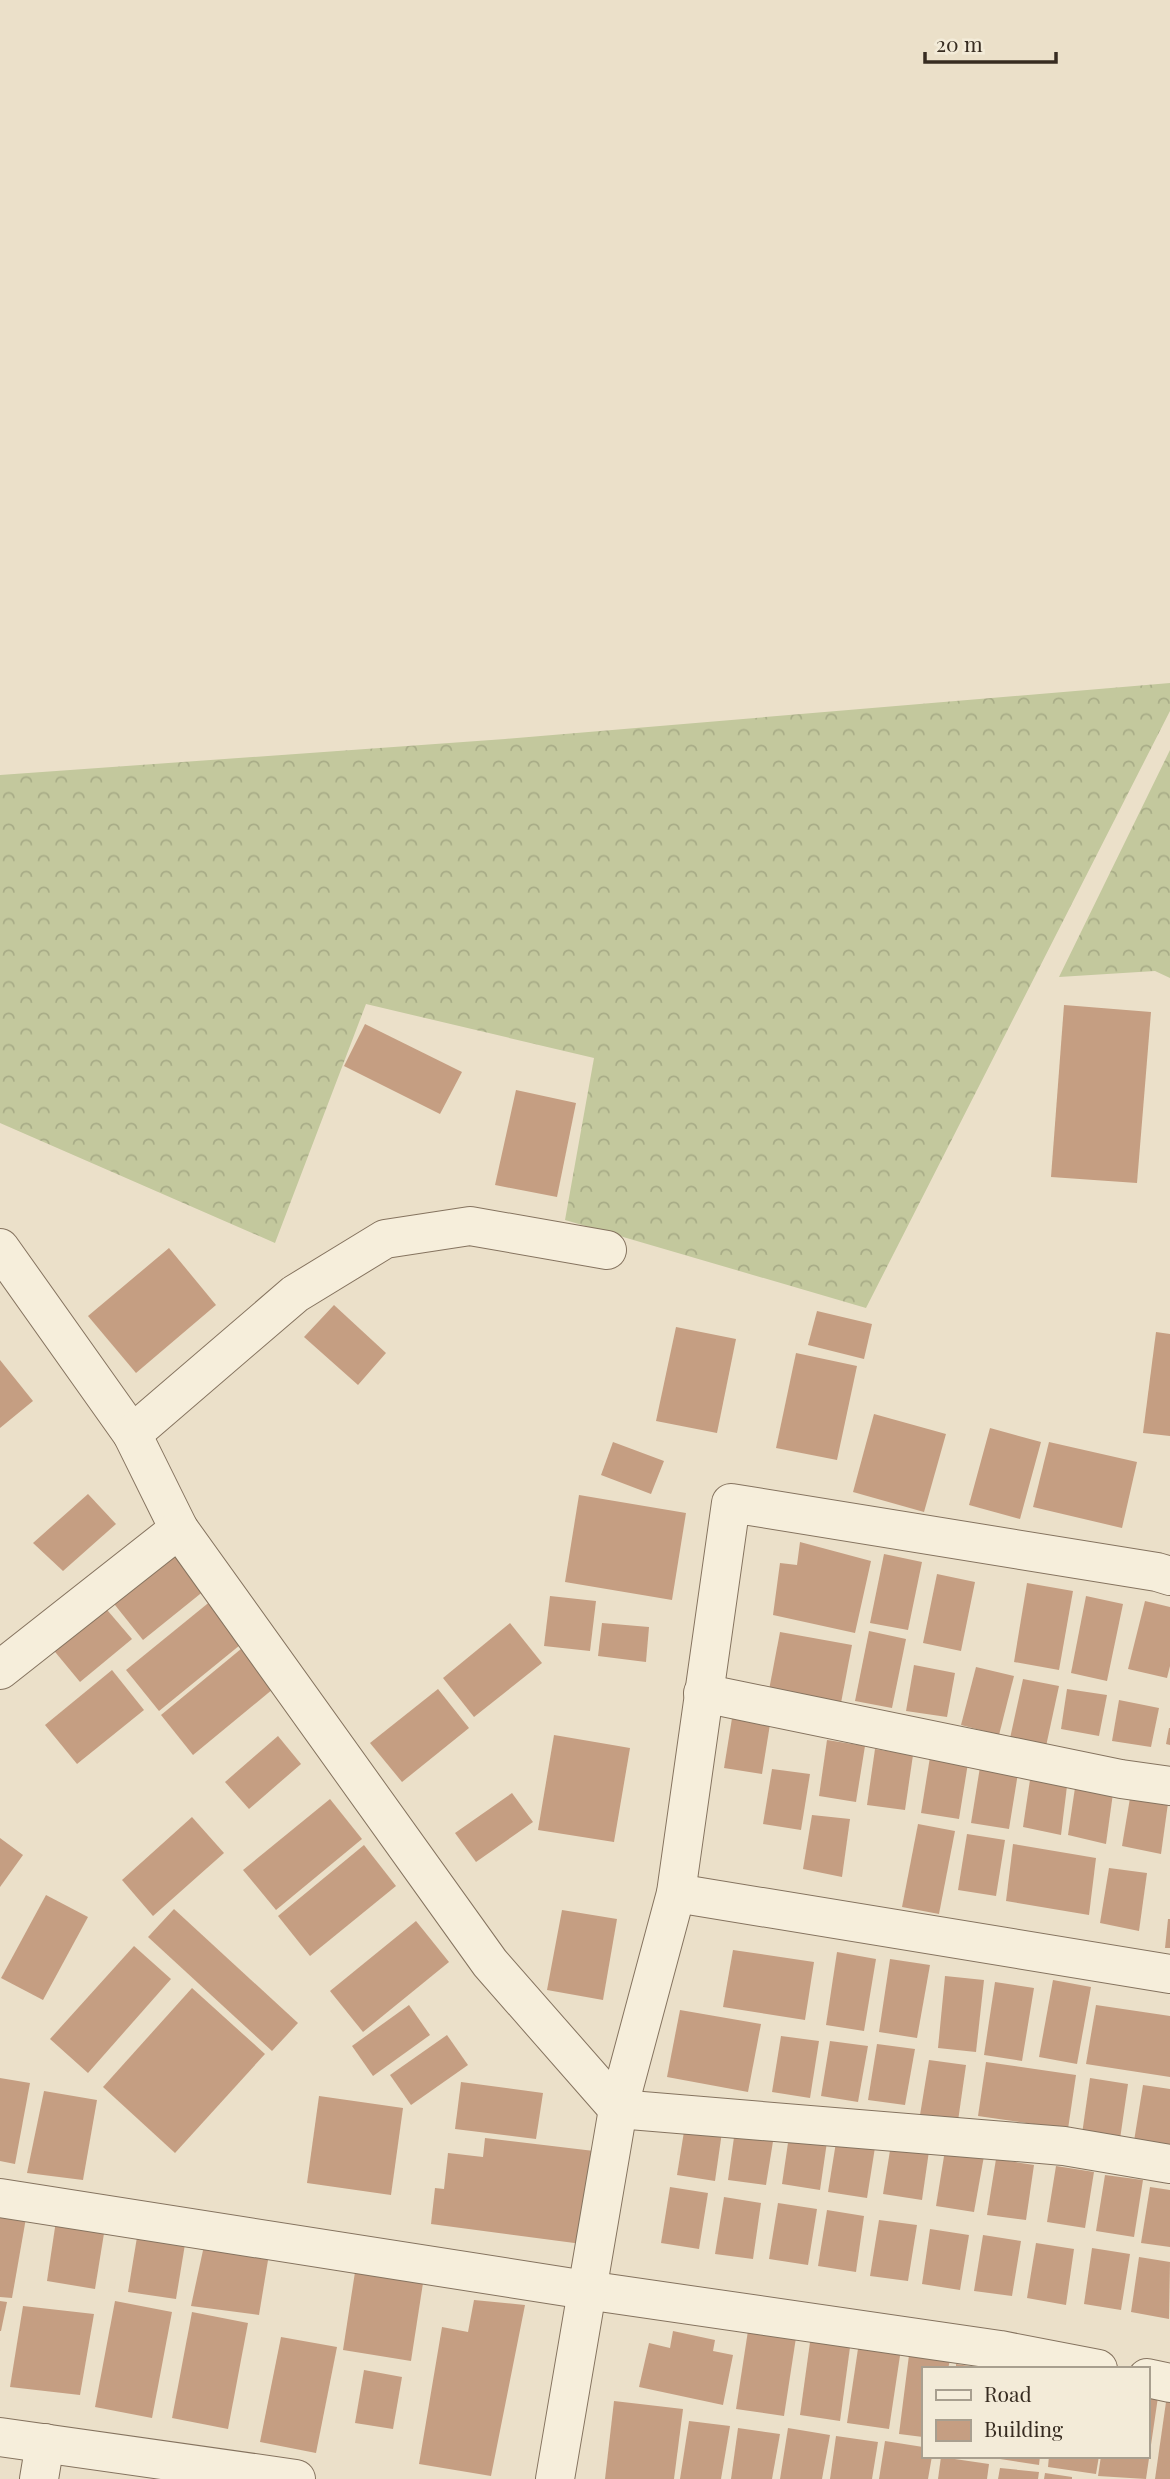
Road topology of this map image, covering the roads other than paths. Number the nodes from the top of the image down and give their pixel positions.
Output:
1 (0, 1248) edge
2 (607, 1250) dead end
3 (132, 1434) junction
4 (179, 1529) junction
5 (1170, 1576) edge
6 (0, 1670) edge
7 (703, 1693) junction
8 (1170, 1786) edge
9 (676, 1893) junction
10 (1170, 1974) edge
11 (618, 2109) junction
12 (1170, 2164) edge
13 (0, 2198) edge
14 (586, 2290) junction
15 (1088, 2367) edge
16 (1149, 2378) edge
17 (1170, 2383) edge
18 (0, 2437) edge
19 (42, 2461) edge
20 (296, 2479) edge
21 (555, 2479) edge

1 - 3 street
2 - 3 street
3 - 4 street
4 - 6 street
4 - 11 street
5 - 7 street
7 - 8 street
7 - 9 street
9 - 10 street
9 - 11 street
11 - 12 street
11 - 14 street
13 - 14 street
14 - 15 street
14 - 21 street
16 - 17 street
18 - 19 street
19 - 20 street

